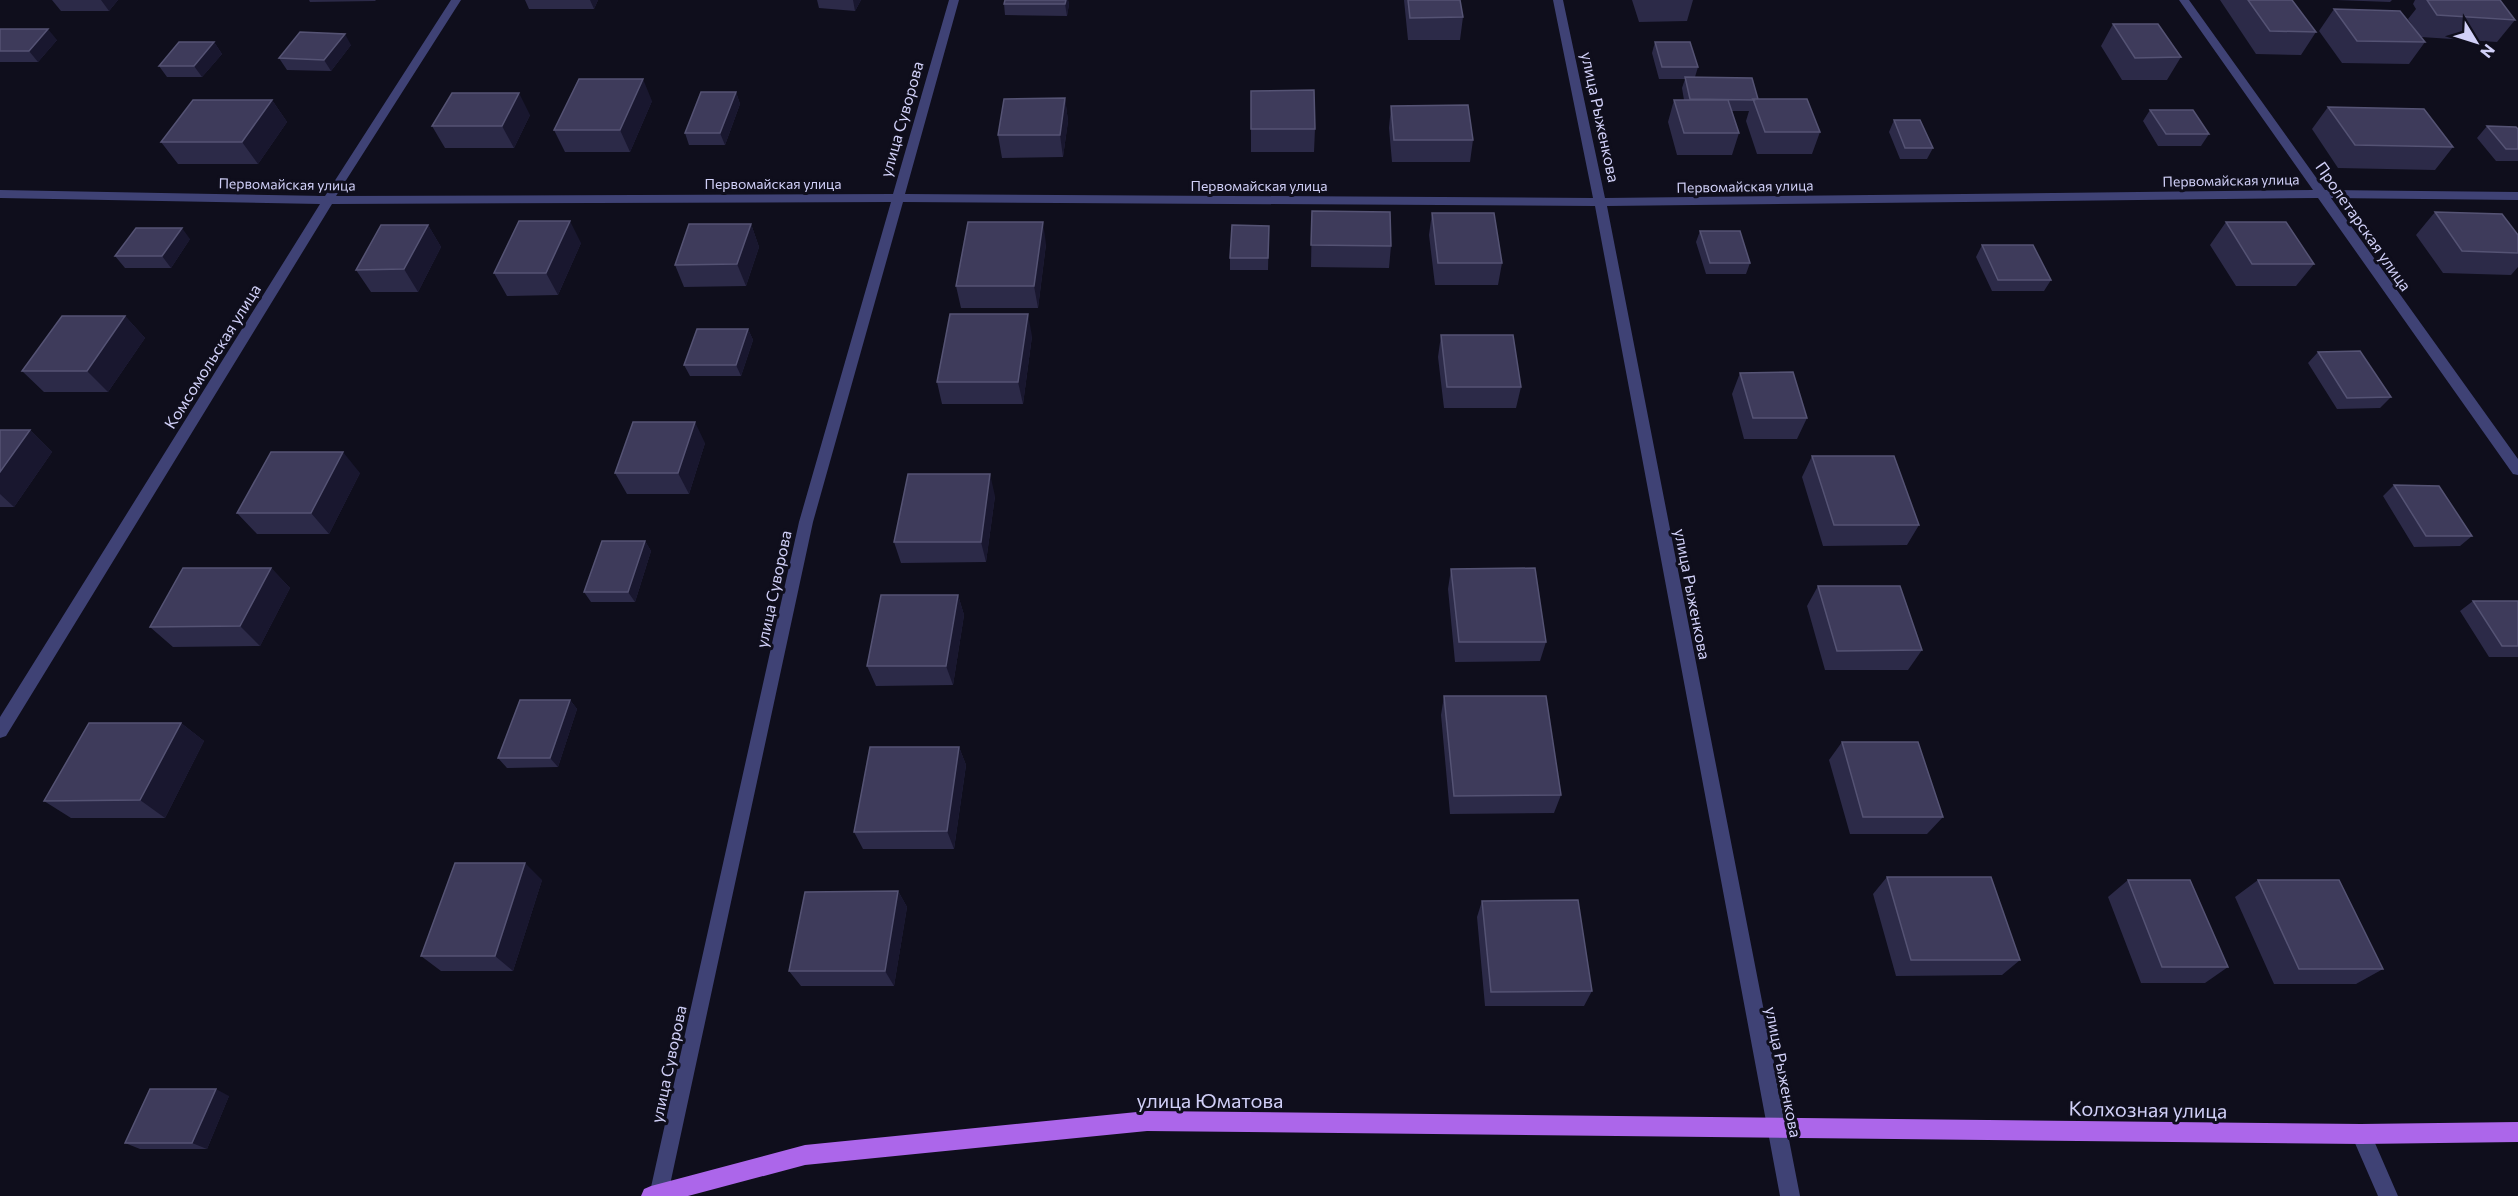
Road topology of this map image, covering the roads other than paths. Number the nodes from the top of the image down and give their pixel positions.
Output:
1 (456, 0) edge
2 (954, 0) edge
3 (1558, 0) edge
4 (2184, 0) edge
5 (0, 194) edge
6 (2321, 194) junction
7 (2518, 196) edge
8 (897, 198) junction
9 (328, 200) junction
10 (1600, 202) junction
11 (2518, 470) edge
12 (0, 731) edge
13 (1777, 1128) junction
14 (2518, 1132) edge
15 (2361, 1134) junction
16 (654, 1195) edge
17 (1790, 1196) edge
18 (2388, 1196) edge

1 - 9 street, Комсомольская улица
2 - 8 street, улица Суворова
3 - 10 street, улица Рыженкова
4 - 6 street, Пролетарская улица
5 - 9 street, Первомайская улица
6 - 7 street, Первомайская улица
6 - 10 street, Первомайская улица
6 - 11 street, Пролетарская улица
8 - 9 street, Первомайская улица
8 - 10 street, Первомайская улица
8 - 16 street, улица Суворова
9 - 12 street, Комсомольская улица
10 - 13 street, улица Рыженкова
13 - 15 main road, Колхозная улица
13 - 16 main road, улица Юматова
13 - 17 street, улица Рыженкова
14 - 15 main road, Колхозная улица
15 - 18 street

